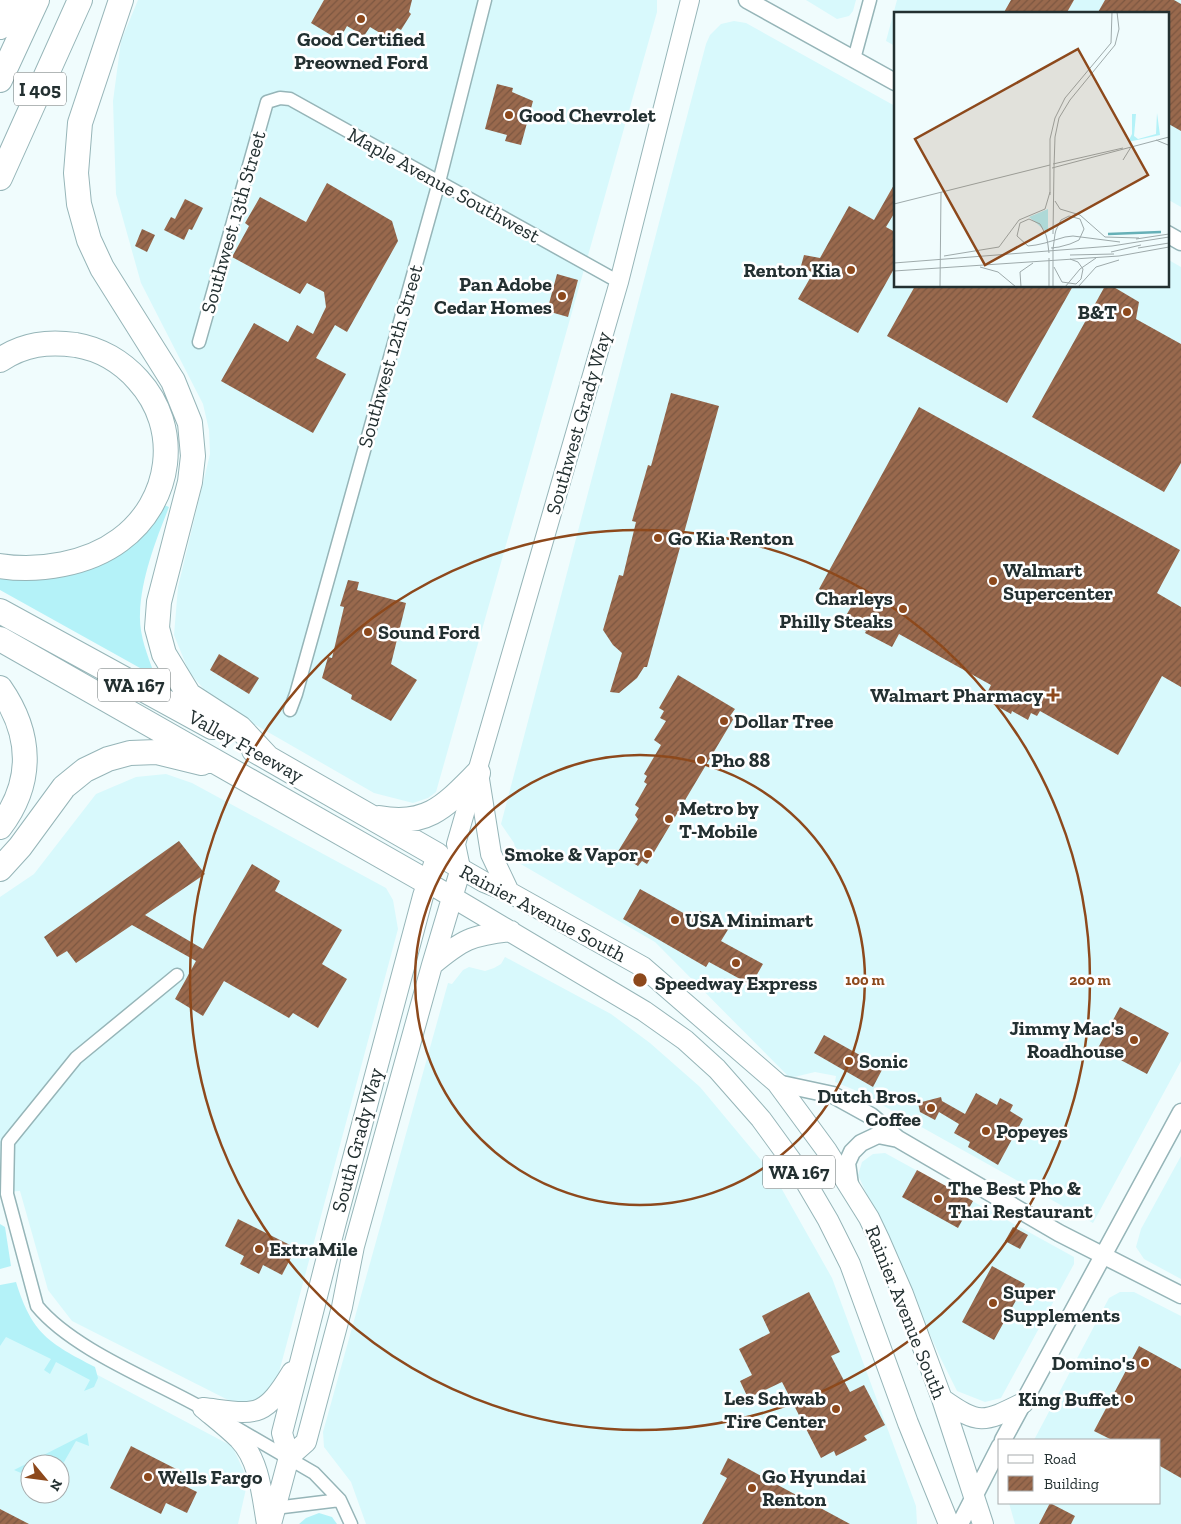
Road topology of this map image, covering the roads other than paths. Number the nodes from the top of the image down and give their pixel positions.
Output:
1 (12, 0) edge
2 (37, 0) edge
3 (80, 0) edge
4 (121, 0) edge
5 (485, 0) edge
6 (676, 0) edge
7 (690, 0) edge
8 (747, 0) edge
9 (870, 0) edge
10 (683, 22) junction
11 (0, 27) edge
12 (854, 59) junction
13 (0, 80) edge
14 (894, 81) edge
15 (268, 102) joint
16 (0, 178) edge
17 (439, 182) junction
18 (1168, 235) edge
19 (1181, 242) edge
20 (619, 282) junction
21 (198, 342) dead end
22 (0, 360) edge
23 (0, 566) edge
24 (0, 612) edge
25 (0, 639) edge
26 (0, 688) edge
27 (290, 710) dead end
28 (268, 758) junction
29 (223, 767) junction
30 (478, 773) junction
31 (373, 817) junction
32 (0, 827) edge
33 (447, 849) junction
34 (0, 868) edge
35 (461, 868) junction
36 (426, 882) junction
37 (509, 892) junction
38 (451, 897) junction
39 (511, 931) junction
40 (432, 965) junction
41 (177, 975) dead end
42 (777, 1083) junction
43 (1181, 1112) edge
44 (898, 1139) junction
45 (850, 1185) junction
46 (1102, 1255) junction
47 (1181, 1296) edge
48 (303, 1353) junction
49 (942, 1399) junction
50 (1023, 1403) junction
51 (203, 1408) junction
52 (1004, 1439) edge
53 (998, 1450) edge
54 (289, 1457) junction
55 (973, 1498) junction
56 (340, 1500) junction
57 (271, 1519) edge
58 (352, 1524) edge
59 (949, 1524) edge
60 (960, 1524) edge
61 (982, 1524) edge

1 - 11 highway
2 - 13 highway, I 405
3 - 16 highway, I 405
4 - 28 highway
5 - 17 street, Southwest 12th Street
6 - 10 main road
7 - 10 main road, Southwest Grady Way
8 - 12 street
9 - 12 street
10 - 20 main road, Southwest Grady Way
12 - 14 street
15 - 17 street, Maple Avenue Southwest
15 - 21 street, Southwest 13th Street
17 - 20 street, Maple Avenue Southwest
17 - 27 street, Southwest 12th Street
18 - 19 street
20 - 30 main road, Southwest Grady Way
22 - 23 highway
24 - 28 highway, Valley Freeway / WA 167
25 - 29 highway, Valley Freeway / WA 167
26 - 32 highway
28 - 31 highway, Valley Freeway
29 - 34 highway
29 - 36 highway, Valley Freeway / WA 167
30 - 31 highway
30 - 33 main road, Southwest Grady Way
30 - 37 main road
31 - 33 highway, Valley Freeway / WA 167
33 - 35 main road, Rainier Avenue South / WA 167
33 - 36 main road, South Grady Way
35 - 37 main road, Rainier Avenue South / WA 167
35 - 38 main road, South Grady Way
36 - 38 main road, Rainier Avenue South / WA 167
36 - 48 main road, South Grady Way
37 - 42 main road, Rainier Avenue South / WA 167
38 - 39 main road, Rainier Avenue South / WA 167
38 - 40 main road, South Grady Way
39 - 40 main road
39 - 59 main road, Rainier Avenue South / WA 167
40 - 54 main road, South Grady Way
41 - 51 street
42 - 44 street
42 - 45 main road, Rainier Avenue South / WA 167
43 - 46 street
44 - 45 street
44 - 46 street
45 - 49 main road, Rainier Avenue South / WA 167
46 - 47 street
46 - 50 street
48 - 51 main road
48 - 54 main road, South Grady Way
49 - 50 main road
49 - 55 main road, Rainier Avenue South / WA 167
50 - 52 street
51 - 54 street
51 - 57 main road
53 - 55 street
54 - 56 street
54 - 57 main road
55 - 60 street
55 - 61 main road, Rainier Avenue South / WA 167
56 - 57 street
56 - 58 street

